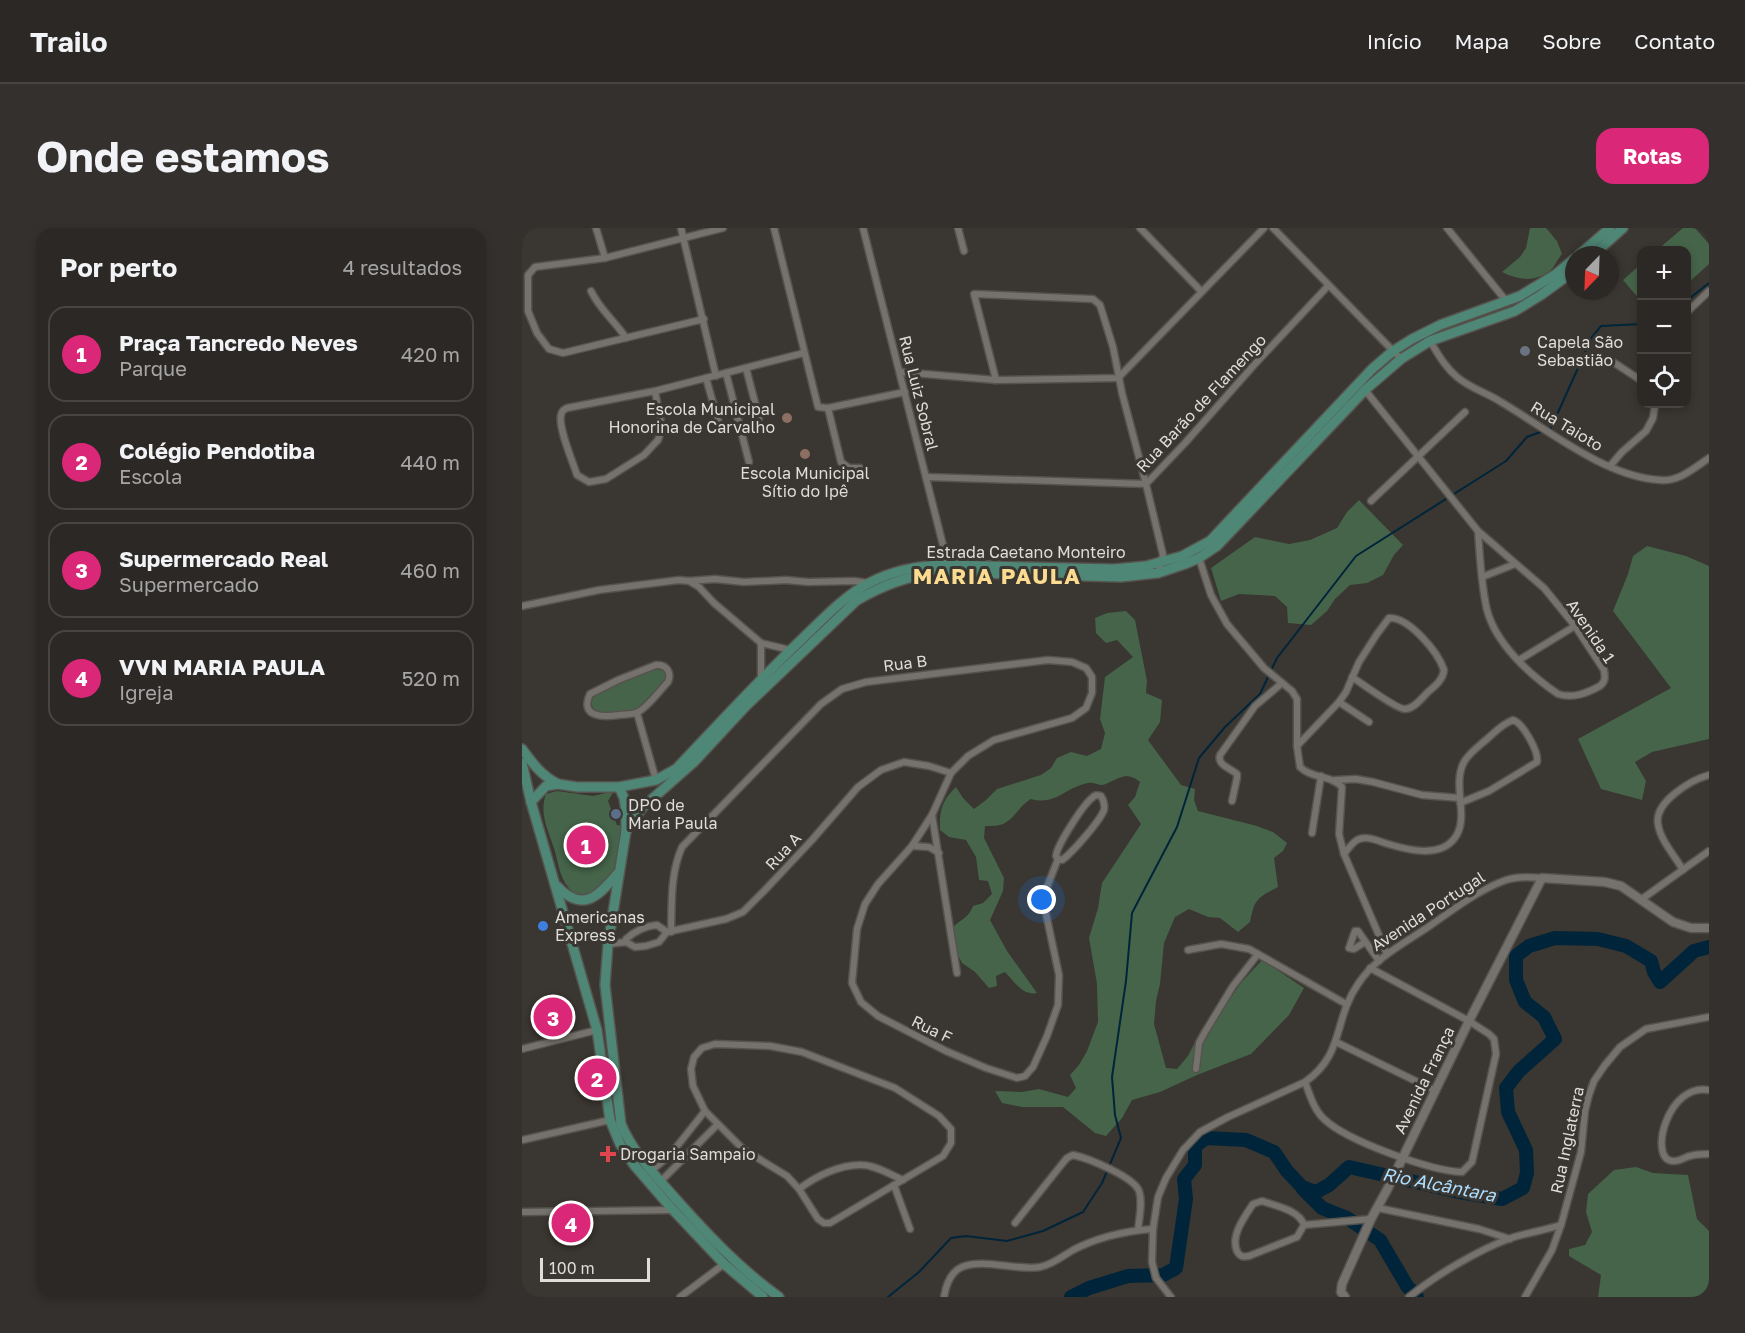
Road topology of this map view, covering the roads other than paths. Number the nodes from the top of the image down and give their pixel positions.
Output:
1 (596, 228) edge
2 (681, 228) edge
3 (723, 228) edge
4 (774, 228) edge
5 (863, 228) edge
6 (958, 228) edge
7 (1140, 228) edge
8 (1264, 228) edge
9 (1273, 228) edge
10 (1448, 228) edge
11 (1610, 228) edge
12 (1623, 228) edge
13 (683, 238) junction
14 (1589, 246) edge
15 (1603, 246) edge
16 (964, 251) dead end
17 (604, 258) junction
18 (1565, 266) edge
19 (1565, 278) edge
20 (1328, 286) junction
21 (591, 291) dead end
22 (1201, 291) junction
23 (1709, 291) edge
24 (1507, 302) junction
25 (1691, 309) edge
26 (704, 319) junction
27 (626, 338) junction
28 (1430, 341) junction
29 (1393, 351) junction
30 (804, 353) junction
31 (1401, 359) junction
32 (1613, 362) dead end
33 (747, 368) junction
34 (901, 372) junction
35 (726, 374) junction
36 (716, 376) junction
37 (706, 378) junction
38 (1118, 378) junction
39 (1637, 378) edge
40 (996, 380) junction
41 (1365, 390) junction
42 (655, 391) junction
43 (905, 392) junction
44 (828, 408) junction
45 (1654, 408) edge
46 (1465, 412) dead end
47 (759, 418) dead end
48 (721, 431) dead end
49 (1418, 456) junction
50 (1709, 458) edge
51 (748, 462) dead end
52 (1610, 466) junction
53 (860, 468) dead end
54 (926, 477) junction
55 (1146, 484) junction
56 (1371, 501) dead end
57 (1478, 531) junction
58 (1199, 558) junction
59 (1162, 562) junction
60 (1515, 564) junction
61 (948, 565) junction
62 (1158, 573) junction
63 (1482, 577) junction
64 (689, 581) junction
65 (868, 583) junction
66 (522, 606) edge
67 (1575, 626) junction
68 (761, 643) junction
69 (790, 650) junction
70 (1518, 660) junction
71 (1352, 677) junction
72 (761, 680) junction
73 (1282, 683) junction
74 (1339, 702) junction
75 (636, 713) junction
76 (1369, 722) dead end
77 (1297, 746) junction
78 (522, 749) edge
79 (522, 765) edge
80 (951, 773) junction
81 (1709, 775) edge
82 (1321, 776) junction
83 (656, 780) junction
84 (1335, 780) junction
85 (558, 784) junction
86 (619, 787) junction
87 (1232, 801) dead end
88 (1460, 801) junction
89 (531, 802) junction
90 (932, 814) junction
91 (626, 831) junction
92 (1312, 833) dead end
93 (912, 846) junction
94 (1709, 851) edge
95 (939, 853) junction
96 (1344, 854) junction
97 (1058, 859) junction
98 (1683, 870) junction
99 (617, 874) junction
100 (1542, 878) junction
101 (556, 886) junction
102 (1642, 899) junction
103 (1709, 928) edge
104 (669, 932) junction
105 (626, 942) junction
106 (1365, 942) dead end
107 (608, 944) junction
108 (1188, 950) dead end
109 (1258, 954) junction
110 (1387, 954) junction
111 (1379, 961) junction
112 (1370, 968) junction
113 (957, 973) dead end
114 (605, 985) junction
115 (585, 988) junction
116 (1346, 1004) junction
117 (1709, 1017) edge
118 (1469, 1022) junction
119 (597, 1030) junction
120 (1336, 1042) junction
121 (522, 1049) edge
122 (1196, 1069) dead end
123 (1305, 1082) junction
124 (1709, 1090) edge
125 (1436, 1091) junction
126 (705, 1111) junction
127 (610, 1120) junction
128 (718, 1124) junction
129 (522, 1140) edge
130 (1709, 1154) edge
131 (1403, 1158) junction
132 (651, 1171) junction
133 (903, 1180) junction
134 (660, 1182) junction
135 (894, 1185) junction
136 (800, 1189) junction
137 (1378, 1208) junction
138 (673, 1210) junction
139 (522, 1212) edge
140 (1371, 1219) junction
141 (1015, 1223) dead end
142 (1304, 1225) junction
143 (1561, 1225) junction
144 (910, 1229) dead end
145 (1153, 1229) junction
146 (1138, 1230) junction
147 (1510, 1239) junction
148 (724, 1264) junction
149 (680, 1297) edge
150 (763, 1297) edge
151 (779, 1297) edge
152 (944, 1297) edge
153 (1171, 1297) edge
154 (1344, 1297) edge
155 (1409, 1297) edge
156 (1525, 1297) edge

1 - 17 street
2 - 13 street
3 - 13 street
4 - 30 street
5 - 34 street, Rua Luiz Sobral
6 - 16 street
7 - 22 street
8 - 22 street
9 - 20 street
10 - 24 street
11 - 14 main road
12 - 15 main road
13 - 17 street
13 - 26 street
17 - 27 street
18 - 24 main road, Estrada Caetano Monteiro
19 - 28 main road, Estrada Caetano Monteiro
20 - 29 street
20 - 55 street, Rua Barão de Flamengo
21 - 27 street
22 - 38 street
23 - 25 street
24 - 29 main road, Estrada Caetano Monteiro
26 - 27 street
26 - 36 street
28 - 31 main road, Estrada Caetano Monteiro
28 - 52 street, Rua Taioto
29 - 31 street
29 - 59 main road, Estrada Caetano Monteiro
30 - 33 street
30 - 44 street
31 - 41 main road, Estrada Caetano Monteiro
32 - 39 street
33 - 35 street
33 - 47 street
34 - 40 street
34 - 43 street, Rua Luiz Sobral
35 - 36 street
35 - 51 street
36 - 37 street
37 - 42 street
37 - 48 street
38 - 40 street
38 - 40 street
38 - 55 street
41 - 49 street, Avenida 1
41 - 58 main road, Estrada Caetano Monteiro
42 - 42 street
43 - 44 street
43 - 54 street, Rua Luiz Sobral
44 - 53 street
45 - 52 street
46 - 49 street
49 - 56 street
49 - 57 street, Avenida 1
50 - 52 street, Rua Taioto
54 - 55 street, Rua Barão de Flamengo
54 - 61 street, Rua Luiz Sobral
55 - 59 street
57 - 60 street, Avenida 1
57 - 63 street, Avenida 1
58 - 62 main road, Estrada Caetano Monteiro
58 - 73 street
59 - 61 main road, Estrada Caetano Monteiro
59 - 62 street
60 - 63 street
60 - 67 street, Avenida 1
61 - 65 main road, Estrada Caetano Monteiro
62 - 91 main road, Estrada Caetano Monteiro
63 - 70 street, Avenida 1
64 - 65 street
64 - 66 street
64 - 68 street
65 - 69 main road, Estrada Caetano Monteiro
67 - 70 street
67 - 70 street, Avenida 1
68 - 69 street
68 - 72 street
69 - 72 main road, Estrada Caetano Monteiro
71 - 71 street
71 - 74 street
72 - 83 main road, Estrada Caetano Monteiro
73 - 77 street
73 - 87 street
74 - 76 street
74 - 77 street
75 - 75 street
75 - 83 street
77 - 82 street
78 - 85 main road
79 - 89 main road
80 - 90 street, Rua F
80 - 104 street, Rua A
80 - 104 street, Rua B
81 - 98 street
82 - 84 street
82 - 92 street
83 - 86 main road, Estrada Caetano Monteiro
84 - 88 street
84 - 96 street
85 - 86 main road, Estrada Caetano Monteiro
85 - 89 main road
86 - 91 main road
88 - 88 street
88 - 96 street
89 - 101 main road
90 - 93 street, Rua F
90 - 95 street
91 - 99 main road
93 - 95 street
93 - 97 street, Rua F
94 - 98 street
95 - 113 street
96 - 110 street
97 - 97 street, Rua F
98 - 102 street
99 - 101 main road
99 - 107 main road
100 - 102 street, Avenida Portugal
100 - 110 street, Avenida Portugal
100 - 118 street, Avenida França
101 - 115 main road
102 - 103 street, Avenida Portugal
104 - 105 street, Rua A
104 - 105 street
105 - 107 street
106 - 111 street
107 - 114 main road
108 - 109 street
109 - 116 street
109 - 122 street
110 - 111 street, Avenida Portugal
111 - 112 street, Avenida Portugal
112 - 116 street, Avenida Portugal
112 - 118 street
114 - 115 main road
114 - 132 main road
115 - 119 main road
116 - 120 street, Avenida Portugal
117 - 143 street, Rua Inglaterra
118 - 125 street, Avenida França
118 - 131 street
119 - 121 street
119 - 127 main road
120 - 123 street, Avenida Portugal
120 - 125 street
123 - 131 street
123 - 145 street, Avenida Portugal
124 - 130 street
125 - 131 street, Avenida França
126 - 128 street
126 - 132 street
126 - 133 street
127 - 129 street
127 - 138 main road
128 - 134 street
128 - 136 street
131 - 137 street, Avenida França
132 - 134 main road
133 - 135 street
133 - 136 street
134 - 151 main road
135 - 136 street
135 - 144 street
137 - 140 street, Avenida França
137 - 147 street
138 - 139 street
138 - 148 main road
140 - 142 street
140 - 154 street, Avenida França
141 - 146 street
142 - 142 street
143 - 147 street
143 - 156 street, Rua Inglaterra
145 - 146 street
145 - 153 street, Avenida Portugal
146 - 152 street
147 - 155 street
148 - 149 street
148 - 150 main road

